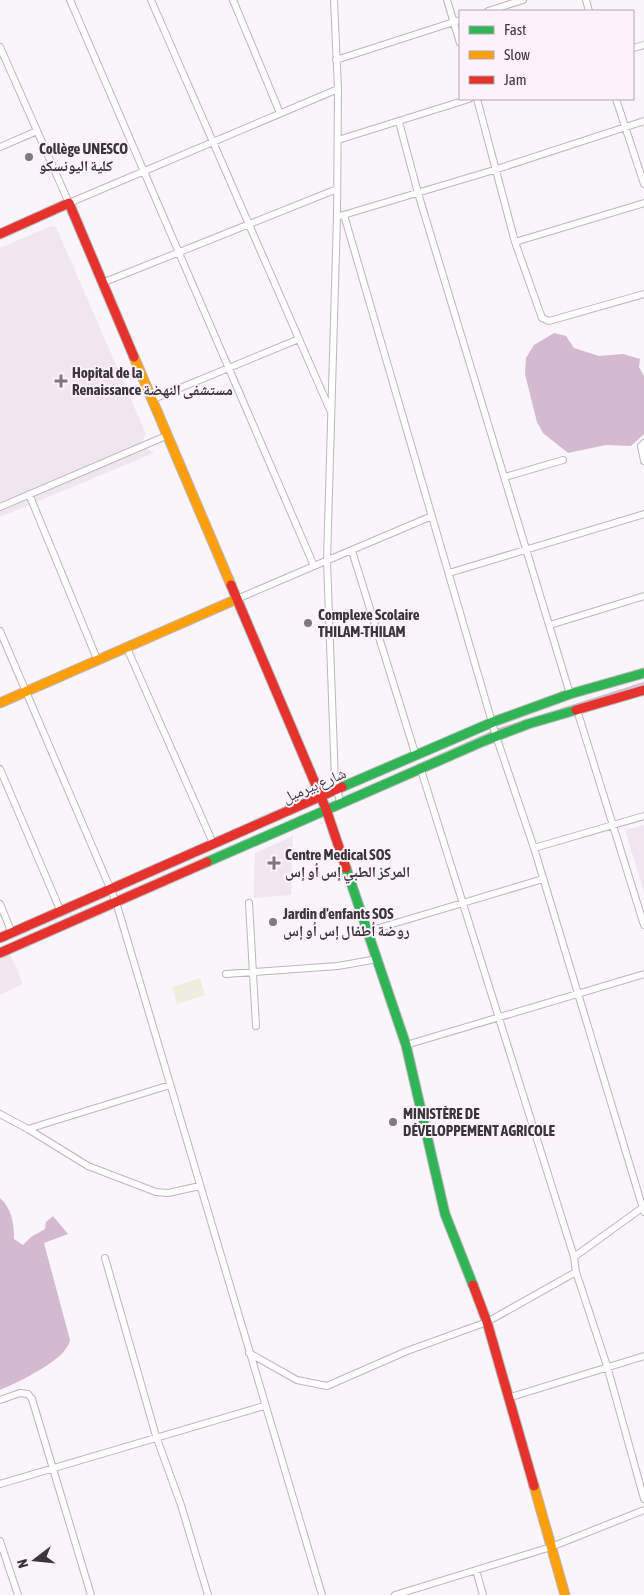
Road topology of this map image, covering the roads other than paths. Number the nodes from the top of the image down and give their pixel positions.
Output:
1 (70, 0) edge
2 (151, 0) edge
3 (233, 0) edge
4 (334, 0) edge
5 (447, 0) edge
6 (523, 0) edge
7 (491, 10) edge
8 (457, 21) edge
9 (459, 36) edge
10 (0, 47) edge
11 (336, 60) junction
12 (3, 62) edge
13 (338, 89) junction
14 (466, 100) edge
15 (477, 100) edge
16 (616, 100) edge
17 (280, 113) junction
18 (644, 121) edge
19 (399, 122) junction
20 (625, 128) junction
21 (37, 131) junction
22 (338, 140) junction
23 (214, 141) junction
24 (0, 147) edge
25 (143, 170) junction
26 (494, 170) junction
27 (644, 184) edge
28 (337, 189) junction
29 (418, 193) junction
30 (69, 203) junction
31 (644, 203) edge
32 (340, 216) junction
33 (250, 224) junction
34 (0, 234) edge
35 (516, 242) junction
36 (180, 253) junction
37 (102, 283) junction
38 (644, 294) edge
39 (299, 338) junction
40 (230, 368) junction
41 (151, 400) junction
42 (331, 414) junction
43 (166, 436) junction
44 (644, 443) edge
45 (563, 460) dead end
46 (644, 461) edge
47 (505, 477) junction
48 (29, 494) junction
49 (0, 507) edge
50 (644, 514) edge
51 (432, 516) junction
52 (352, 550) junction
53 (526, 550) junction
54 (327, 561) junction
55 (314, 566) junction
56 (449, 573) junction
57 (644, 596) edge
58 (237, 599) junction
59 (550, 625) junction
60 (0, 631) edge
61 (126, 646) junction
62 (97, 659) junction
63 (644, 673) edge
64 (644, 690) edge
65 (26, 691) junction
66 (570, 694) junction
67 (0, 703) edge
68 (577, 710) junction
69 (493, 722) junction
70 (496, 736) junction
71 (416, 756) junction
72 (0, 769) edge
73 (421, 770) junction
74 (336, 790) junction
75 (322, 797) junction
76 (340, 802) junction
77 (326, 809) junction
78 (644, 816) edge
79 (613, 826) junction
80 (213, 843) junction
81 (534, 848) junction
82 (543, 879) junction
83 (113, 895) junction
84 (249, 903) dead end
85 (0, 904) edge
86 (465, 904) junction
87 (61, 912) junction
88 (644, 925) edge
89 (369, 931) junction
90 (12, 933) junction
91 (0, 938) edge
92 (0, 953) edge
93 (377, 959) junction
94 (253, 971) junction
95 (226, 974) dead end
96 (644, 974) edge
97 (579, 994) junction
98 (500, 1018) junction
99 (256, 1026) dead end
100 (406, 1045) junction
101 (170, 1085) junction
102 (0, 1114) edge
103 (28, 1129) junction
104 (200, 1186) junction
105 (641, 1195) edge
106 (643, 1210) edge
107 (574, 1257) junction
108 (105, 1258) dead end
109 (576, 1272) junction
110 (487, 1322) junction
111 (249, 1353) junction
112 (644, 1356) edge
113 (607, 1366) junction
114 (508, 1398) junction
115 (0, 1400) edge
116 (264, 1406) junction
117 (156, 1436) junction
118 (53, 1468) junction
119 (0, 1484) edge
120 (644, 1499) edge
121 (644, 1510) edge
122 (0, 1541) edge
123 (551, 1547) junction
124 (476, 1570) junction
125 (409, 1593) edge
126 (18, 1595) edge
127 (92, 1595) edge
128 (208, 1595) edge
129 (322, 1595) edge
130 (395, 1595) edge
131 (483, 1595) edge
132 (565, 1595) edge

1 - 25 street
2 - 23 street
3 - 17 street
4 - 11 street
5 - 8 street
6 - 7 street
8 - 9 street
8 - 11 street
10 - 12 street
11 - 13 street
12 - 21 street
13 - 17 street
13 - 22 street
14 - 19 street
15 - 26 street
16 - 20 street
17 - 23 street
18 - 20 street
19 - 22 street
19 - 29 street
20 - 26 street
20 - 27 street
21 - 24 street
21 - 30 street
22 - 28 street
23 - 25 street
23 - 33 street
25 - 30 street
25 - 36 street
26 - 29 street
26 - 35 street
28 - 32 street
28 - 33 street
29 - 32 street
29 - 47 street
30 - 34 street
30 - 37 street
31 - 35 street
32 - 42 street
32 - 51 street
33 - 36 street
33 - 39 street
35 - 38 street
36 - 37 street
36 - 40 street
37 - 41 street
39 - 40 street
39 - 42 street
40 - 41 street
40 - 55 street
41 - 43 street
42 - 54 street
43 - 48 street
43 - 58 street
44 - 46 street
45 - 47 street
47 - 53 street
48 - 49 street
48 - 62 street
50 - 53 street
51 - 52 street
51 - 56 street
52 - 54 street
52 - 71 street
53 - 56 street
53 - 59 street
54 - 55 street
54 - 74 street
55 - 58 street
56 - 69 street
57 - 59 street
58 - 61 street
58 - 75 street
59 - 66 street
60 - 65 street
61 - 62 street
61 - 80 street
62 - 65 street
63 - 66 street, شارع بيرميل
64 - 68 street, شارع بيرميل
65 - 67 street
65 - 83 street
66 - 69 street, شارع بيرميل
68 - 70 street, شارع بيرميل
68 - 79 street
69 - 70 street
69 - 71 street, شارع بيرميل
70 - 73 street, شارع بيرميل
70 - 81 street
71 - 74 street, شارع بيرميل
72 - 87 street
73 - 76 street, شارع بيرميل
73 - 86 street
74 - 75 street, شارع بيرميل
74 - 76 street
75 - 77 street
75 - 80 street, شارع بيرميل
76 - 77 street, شارع بيرميل
77 - 83 street, شارع بيرميل
77 - 89 street
78 - 79 street
79 - 81 street
79 - 88 street
80 - 83 street, شارع بيرميل
81 - 82 street
82 - 86 street
82 - 97 street
83 - 87 street, شارع بيرميل
83 - 92 street, شارع بيرميل
83 - 101 street
84 - 94 street
85 - 90 street
86 - 89 street
86 - 98 street
87 - 90 street, شارع بيرميل
89 - 93 street
90 - 91 street, شارع بيرميل
93 - 94 street
93 - 100 street
94 - 95 street
94 - 99 street
96 - 97 street
97 - 98 street
97 - 105 street
98 - 100 street
98 - 107 street
100 - 110 street
101 - 103 street
101 - 104 street
102 - 103 street
103 - 104 street
104 - 111 street
105 - 106 street
106 - 107 street
107 - 109 street
108 - 117 street
109 - 110 street
109 - 113 street
110 - 111 street
110 - 114 street
111 - 116 street
112 - 113 street
113 - 114 street
113 - 120 street
114 - 123 street
115 - 118 street
116 - 117 street
116 - 129 street
117 - 118 street
117 - 128 street
118 - 119 street
118 - 127 street
121 - 123 street
122 - 126 street
123 - 124 street
123 - 132 street
124 - 125 street
124 - 131 street
125 - 130 street

